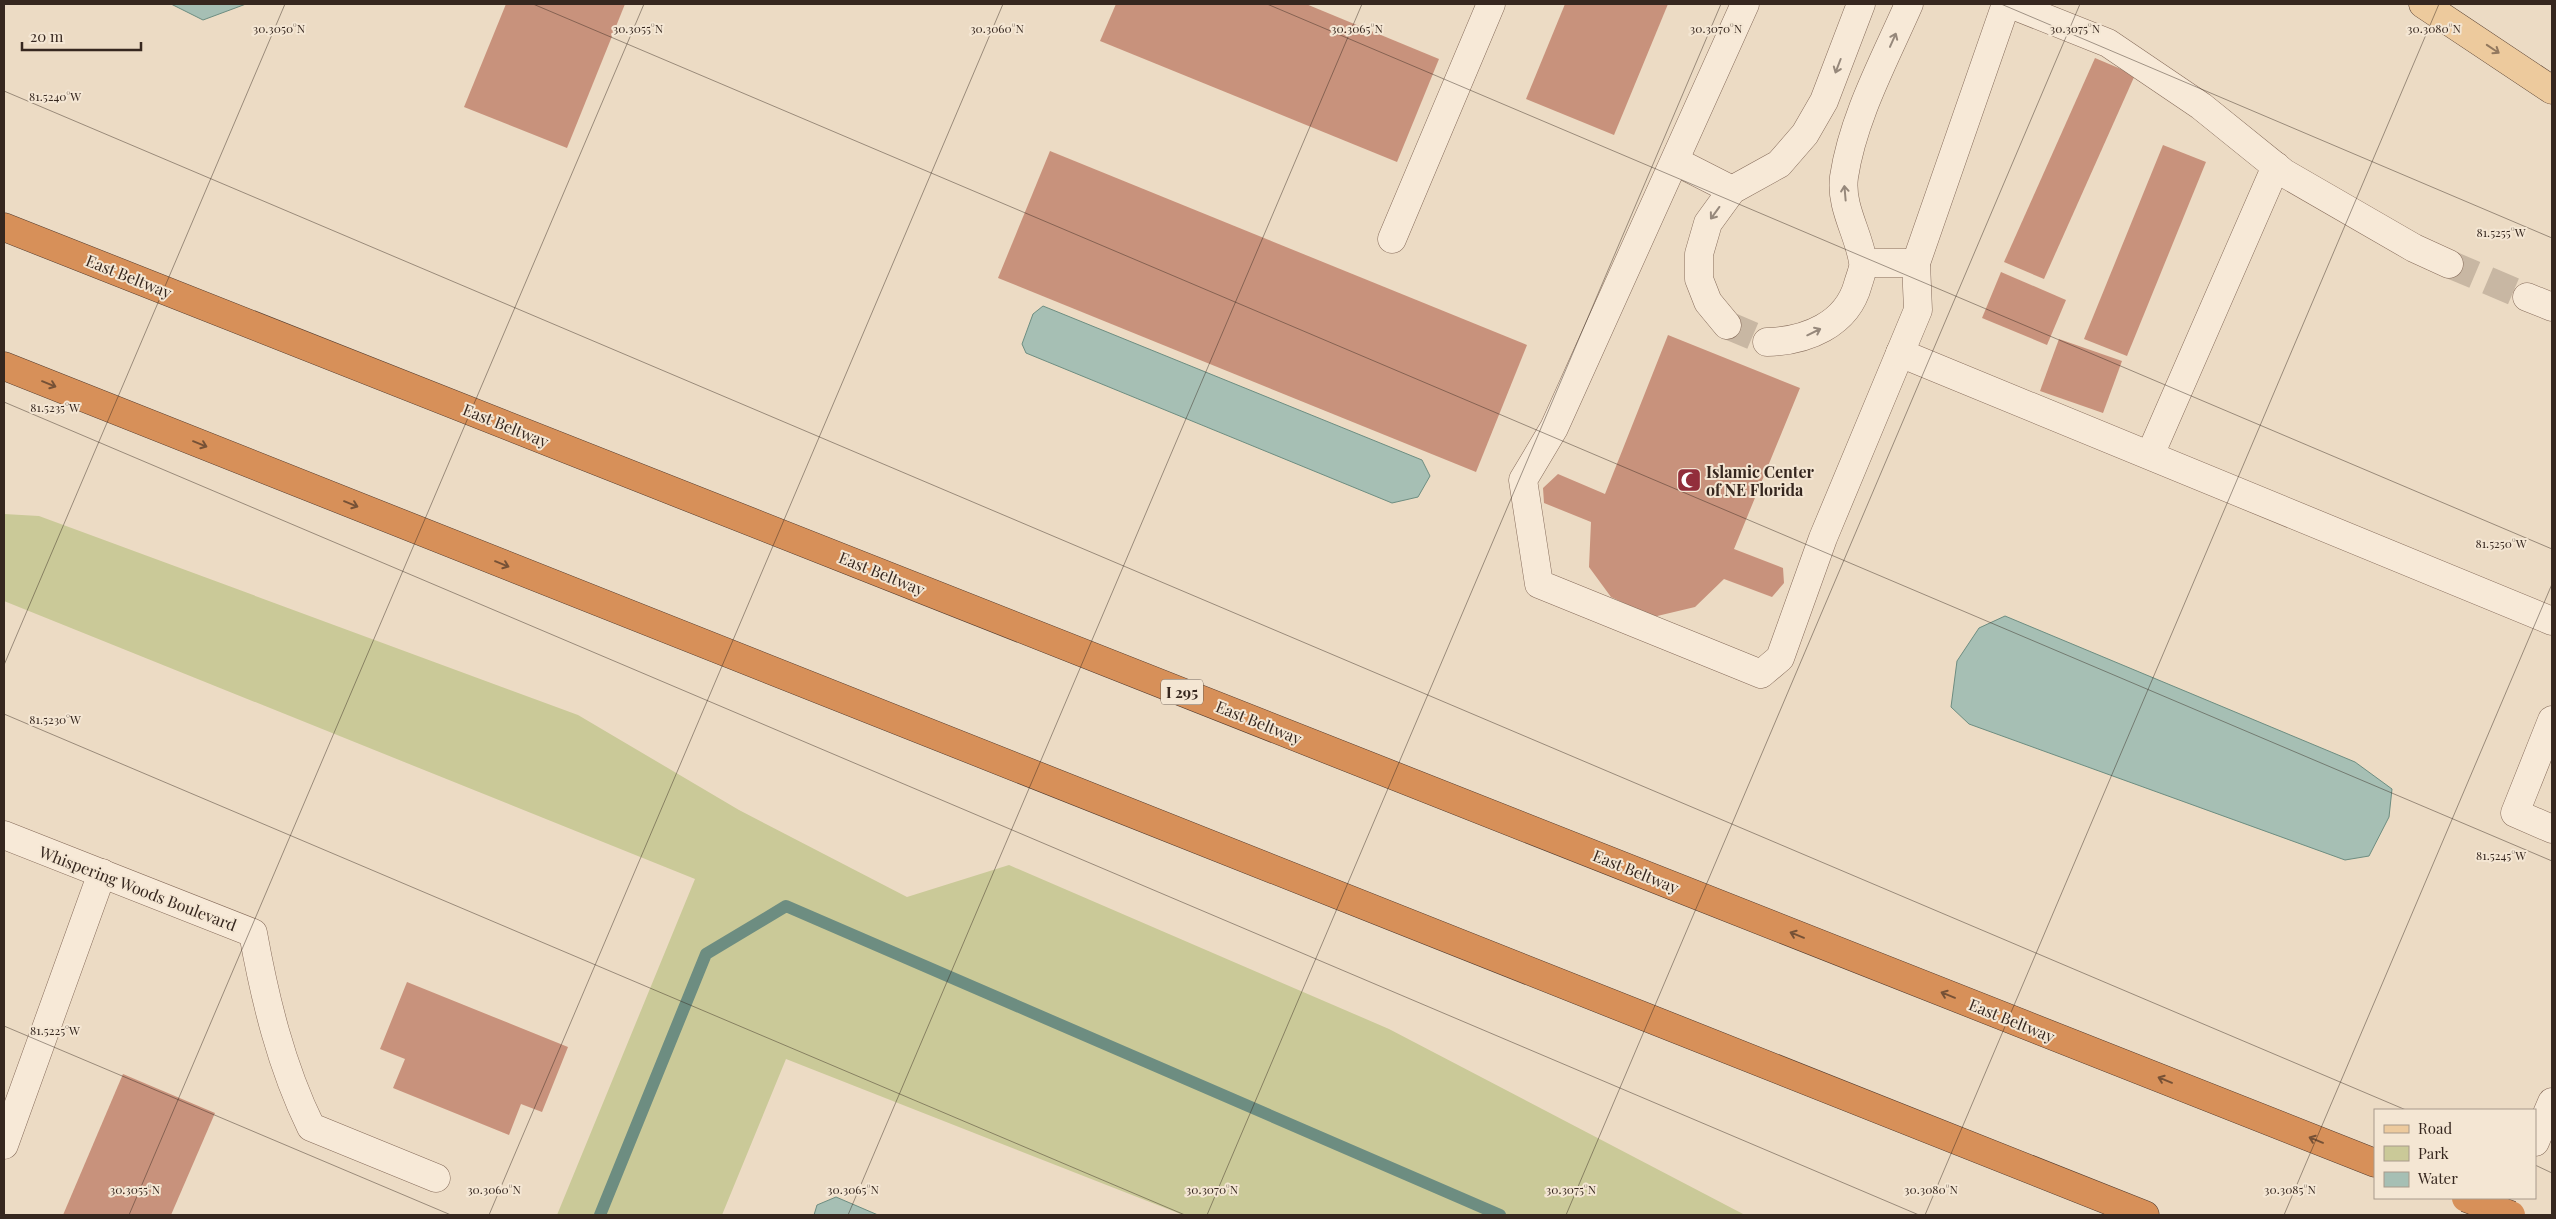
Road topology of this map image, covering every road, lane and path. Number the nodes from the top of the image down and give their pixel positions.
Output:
1 (1490, 4) edge
2 (1745, 4) edge
3 (1861, 4) edge
4 (1909, 4) edge
5 (2006, 4) edge
6 (2010, 4) edge
7 (2423, 4) edge
8 (2552, 90) edge
9 (1675, 161) junction
10 (2276, 166) junction
11 (1732, 190) junction
12 (4, 227) edge
13 (1392, 239) dead end
14 (1864, 263) junction
15 (1916, 263) junction
16 (2449, 264) tunnel mouth
17 (2527, 297) tunnel mouth
18 (2552, 307) edge
19 (1727, 326) tunnel mouth
20 (1767, 342) tunnel mouth
21 (1900, 353) junction
22 (4, 366) edge
23 (2150, 455) junction
24 (2552, 621) edge
25 (2552, 720) edge
26 (2544, 767) edge
27 (2552, 829) edge
28 (4, 835) edge
29 (102, 873) junction
30 (2552, 1102) edge
31 (2536, 1140) edge
32 (4, 1145) edge
33 (2368, 1160) edge
34 (436, 1178) dead end
35 (2469, 1199) edge
36 (2510, 1199) edge
37 (2145, 1215) edge
38 (2502, 1215) edge
39 (2511, 1215) edge

1 - 13 street
2 - 9 street
3 -> 11 street
14 -> 4 street
5 - 15 street
6 - 10 street
7 -> 8 main road
9 - 11 street
9 - 21 street
10 - 16 street
10 - 23 street
11 -> 19 street
33 -> 12 highway, East Beltway / I 295
14 - 15 street
20 -> 14 street
15 - 21 street
17 - 18 street
21 - 23 street
22 -> 37 highway
23 - 24 street
25 - 26 street
26 - 27 street
28 - 29 street, Whispering Woods Boulevard
29 - 32 street
29 - 34 street, Whispering Woods Boulevard
30 - 31 street
35 - 39 highway, bridge
36 - 38 street

